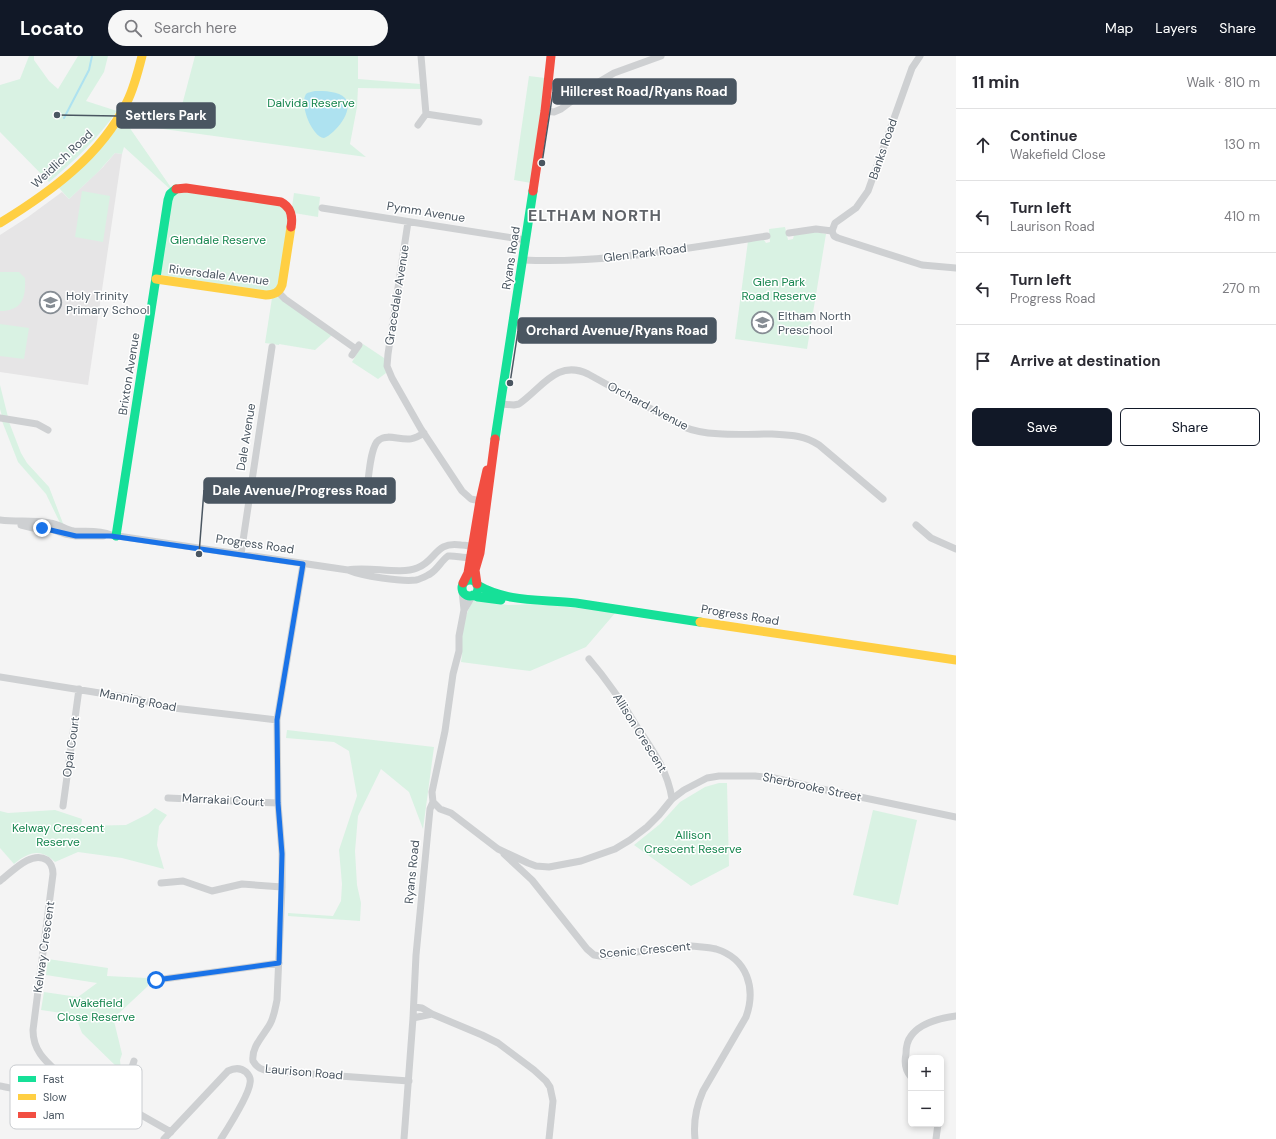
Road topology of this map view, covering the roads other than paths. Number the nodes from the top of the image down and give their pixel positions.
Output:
1 (142, 56) edge
2 (421, 56) edge
3 (551, 56) edge
4 (661, 56) edge
5 (920, 56) edge
6 (545, 111) junction
7 (426, 114) junction
8 (479, 122) dead end
9 (418, 125) dead end
10 (322, 209) dead end
11 (408, 222) junction
12 (0, 223) edge
13 (832, 231) junction
14 (789, 233) dead end
15 (767, 236) dead end
16 (526, 240) junction
17 (523, 260) junction
18 (956, 268) edge
19 (156, 279) junction
20 (278, 292) junction
21 (272, 347) dead end
22 (356, 350) dead end
23 (501, 404) junction
24 (0, 418) edge
25 (48, 430) dead end
26 (424, 433) junction
27 (367, 488) dead end
28 (883, 500) dead end
29 (484, 502) junction
30 (0, 520) edge
31 (915, 526) dead end
32 (114, 536) junction
33 (472, 546) junction
34 (956, 549) edge
35 (480, 553) junction
36 (240, 554) junction
37 (470, 558) junction
38 (303, 564) junction
39 (348, 570) junction
40 (477, 584) junction
41 (462, 587) junction
42 (473, 595) junction
43 (521, 599) junction
44 (464, 610) junction
45 (589, 659) dead end
46 (956, 660) edge
47 (0, 676) edge
48 (79, 689) junction
49 (277, 720) junction
50 (168, 798) dead end
51 (672, 799) junction
52 (433, 802) junction
53 (278, 803) junction
54 (63, 806) dead end
55 (956, 816) edge
56 (498, 848) junction
57 (0, 881) edge
58 (160, 883) dead end
59 (282, 887) junction
60 (279, 963) junction
61 (156, 980) dead end
62 (414, 1007) junction
63 (432, 1014) junction
64 (956, 1016) edge
65 (413, 1018) junction
66 (134, 1061) dead end
67 (50, 1065) edge
68 (133, 1065) edge
69 (908, 1073) edge
70 (409, 1080) junction
71 (0, 1086) edge
72 (10, 1088) edge
73 (142, 1116) edge
74 (938, 1127) edge
75 (171, 1132) junction
76 (164, 1139) edge
77 (221, 1139) edge
78 (404, 1139) edge
79 (549, 1139) edge
80 (695, 1139) edge
81 (936, 1139) edge

1 - 12 street, Weidlich Road
2 - 7 street
3 - 6 street, Ryans Road
4 - 6 street
5 - 13 street, Banks Road
6 - 16 street, Ryans Road
7 - 8 street
7 - 9 street
10 - 11 street, Pymm Avenue
11 - 16 street, Pymm Avenue
11 - 26 street, Gracedale Avenue
13 - 14 street
13 - 18 street
15 - 17 street, Glen Park Road
16 - 17 street, Ryans Road
17 - 23 street, Ryans Road
19 - 20 street, Riversdale Avenue
19 - 20 street, Brixton Avenue
19 - 32 street, Brixton Avenue
20 - 22 street, Riversdale Avenue
21 - 36 street, Dale Avenue
23 - 28 street, Orchard Avenue
23 - 29 street, Ryans Road
24 - 25 street
26 - 27 street
26 - 29 street
29 - 33 street, Ryans Road
29 - 35 street, Ryans Road
30 - 32 street, Progress Road
31 - 34 street
32 - 36 street, Progress Road
33 - 35 street
33 - 37 street, Ryans Road
33 - 39 street, Progress Road
35 - 37 street
35 - 40 street, Ryans Road
36 - 38 street, Progress Road
37 - 39 street, Progress Road
37 - 41 street, Ryans Road
38 - 39 street, Progress Road
38 - 49 street, Laurison Road
40 - 41 street
40 - 42 street
40 - 43 street, Progress Road
41 - 42 street
41 - 44 street, Ryans Road
42 - 43 street, Progress Road
42 - 44 street, Ryans Road
43 - 46 street, Progress Road
44 - 52 street, Ryans Road
45 - 51 street, Allison Crescent
47 - 48 street, Manning Road
48 - 49 street, Manning Road
48 - 54 street, Opal Court
49 - 53 street, Laurison Road
50 - 53 street, Marrakai Court
51 - 55 street, Sherbrooke Street
51 - 56 street
52 - 56 street
52 - 62 street, Ryans Road
53 - 59 street, Laurison Road
56 - 80 street, Scenic Crescent
57 - 67 street, Kelway Crescent
58 - 59 street
59 - 60 street, Laurison Road
60 - 61 street
60 - 70 street, Laurison Road
62 - 63 street
62 - 65 street, Ryans Road
63 - 65 street
63 - 79 street
64 - 69 street
65 - 70 street, Ryans Road
66 - 68 street
70 - 78 street, Ryans Road
71 - 72 street
73 - 75 street
74 - 81 street
75 - 76 street
75 - 77 street

